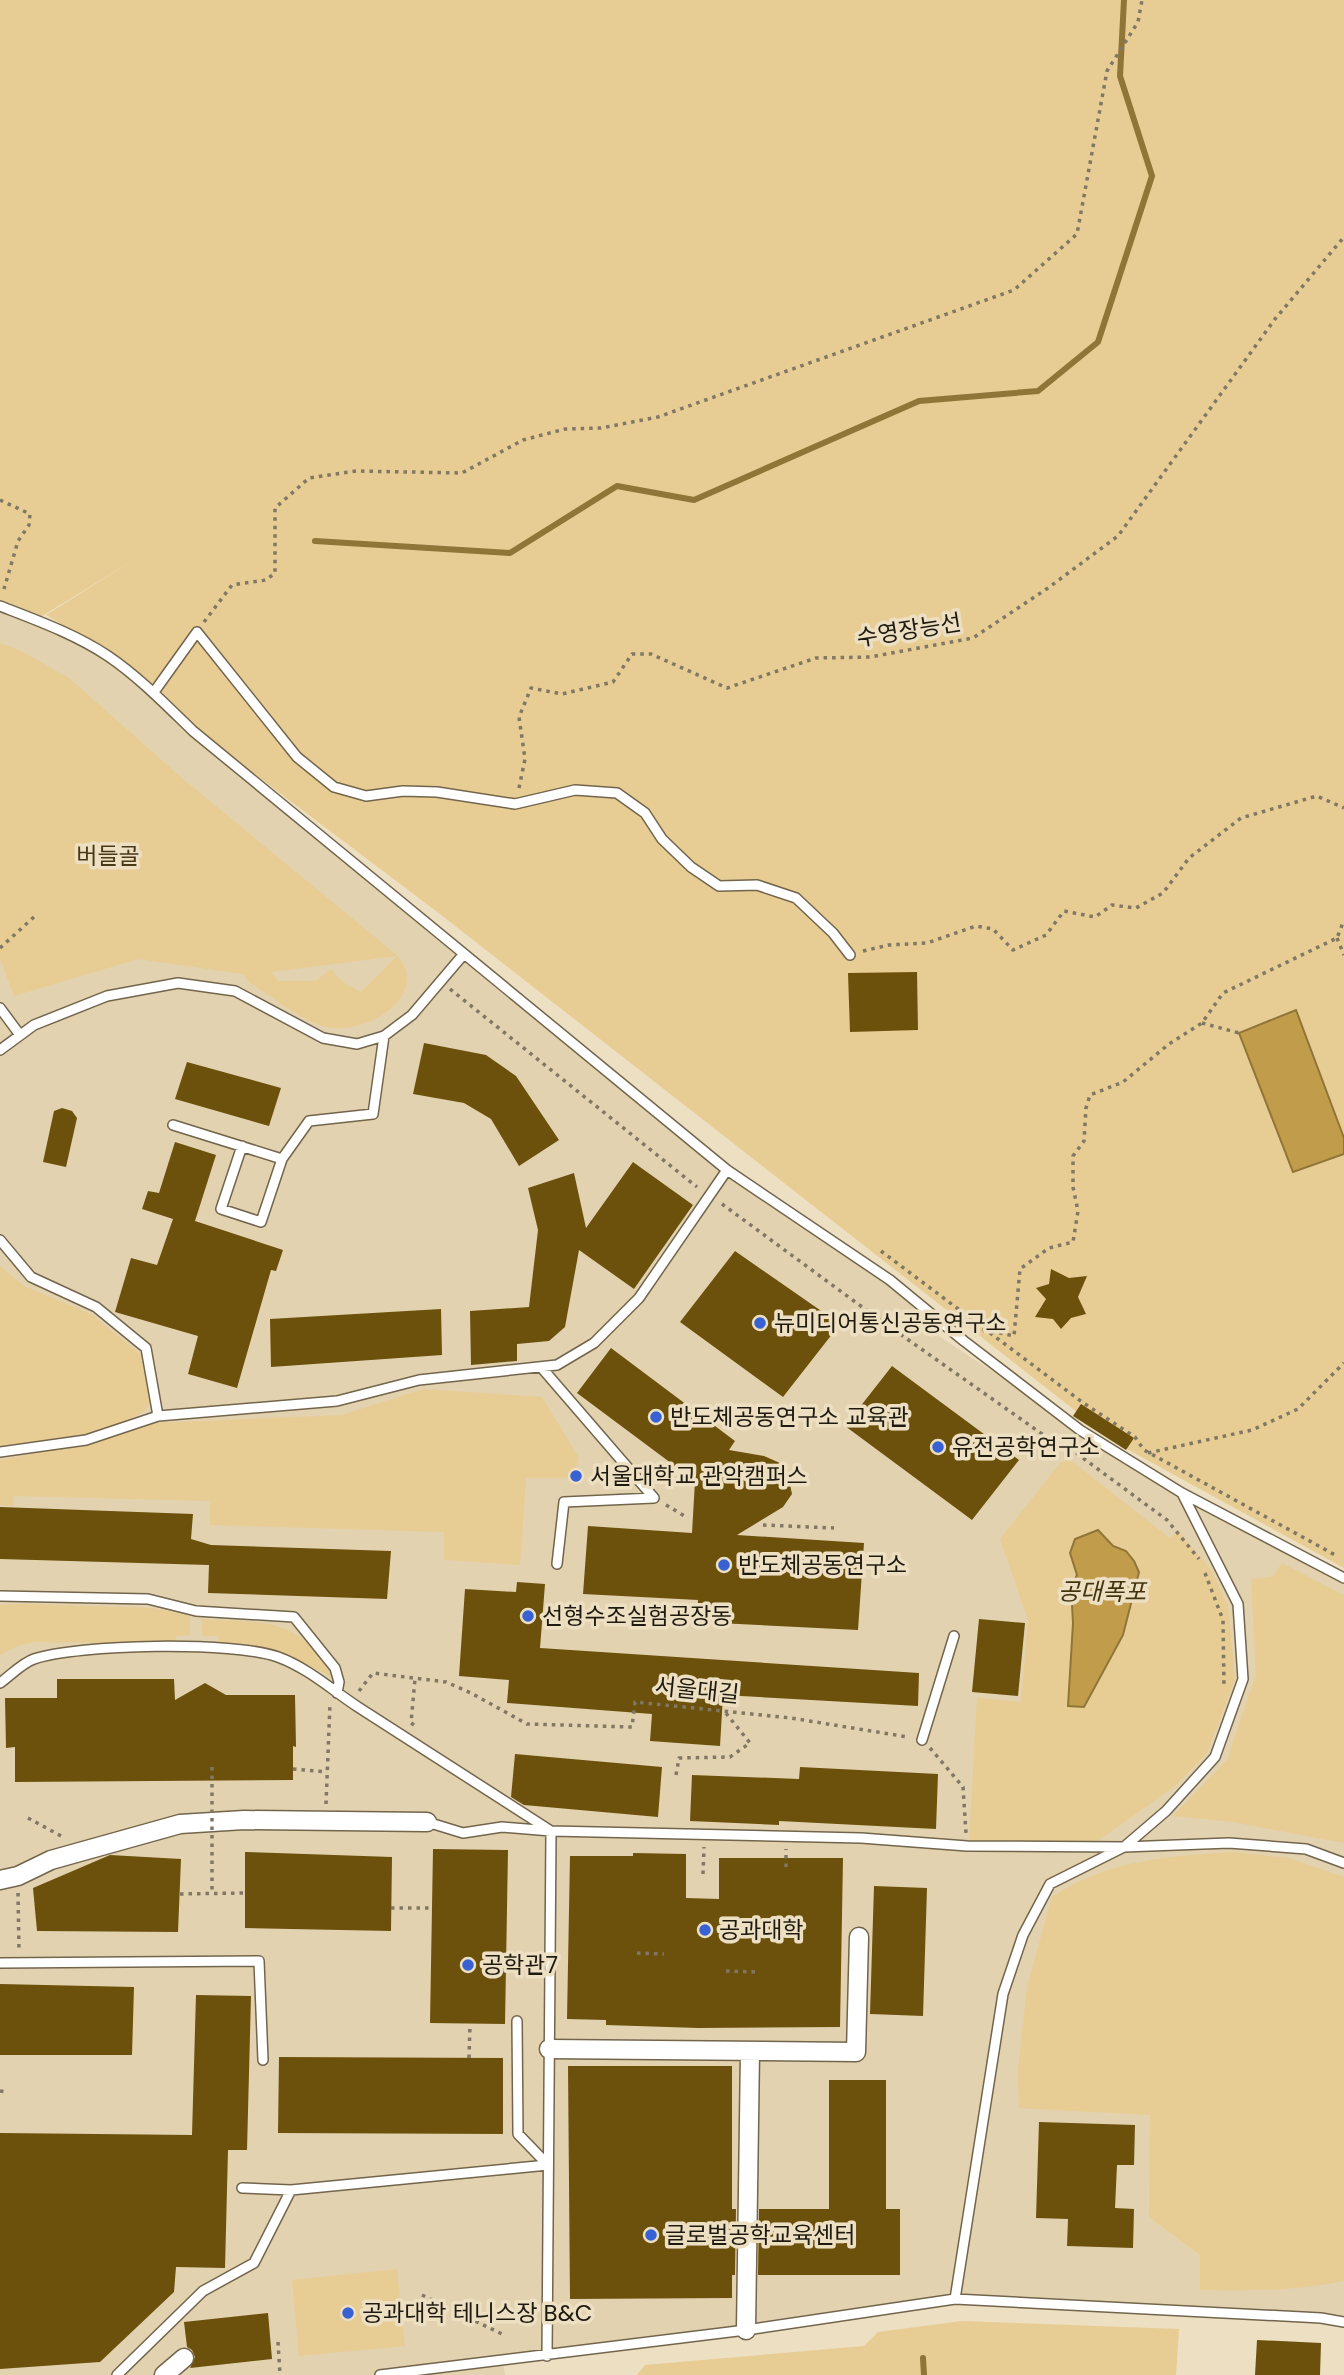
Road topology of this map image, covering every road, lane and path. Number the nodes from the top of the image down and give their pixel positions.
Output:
1 (1142, 0) edge
2 (1344, 237) edge
3 (0, 500) edge
4 (4, 589) dead end
5 (0, 606) edge
6 (197, 632) junction
7 (154, 692) junction
8 (516, 804) junction
9 (1344, 808) edge
10 (35, 916) dead end
11 (1344, 920) edge
12 (1338, 938) junction
13 (0, 948) edge
14 (463, 955) junction
15 (850, 955) joint
16 (1344, 955) edge
17 (440, 981) junction
18 (0, 1008) edge
19 (1202, 1023) junction
20 (1239, 1032) dead end
21 (20, 1035) junction
22 (384, 1036) junction
23 (0, 1050) edge
24 (173, 1125) dead end
25 (242, 1146) junction
26 (282, 1159) junction
27 (727, 1170) junction
28 (697, 1187) dead end
29 (722, 1204) dead end
30 (0, 1240) edge
31 (881, 1251) dead end
32 (986, 1329) junction
33 (964, 1340) junction
34 (1344, 1363) edge
35 (541, 1367) junction
36 (158, 1416) junction
37 (0, 1452) edge
38 (1148, 1453) junction
39 (1123, 1458) junction
40 (1182, 1493) junction
41 (654, 1498) junction
42 (688, 1518) dead end
43 (764, 1525) dead end
44 (834, 1528) dead end
45 (1344, 1560) edge
46 (1200, 1561) dead end
47 (557, 1564) dead end
48 (1205, 1573) dead end
49 (1344, 1578) edge
50 (0, 1597) edge
51 (954, 1636) dead end
52 (0, 1684) edge
53 (1224, 1690) dead end
54 (337, 1693) junction
55 (351, 1702) junction
56 (724, 1711) junction
57 (922, 1740) junction
58 (212, 1767) dead end
59 (293, 1769) dead end
60 (327, 1772) junction
61 (676, 1776) dead end
62 (28, 1818) dead end
63 (326, 1821) junction
64 (427, 1822) joint
65 (551, 1831) junction
66 (967, 1846) junction
67 (704, 1847) dead end
68 (1124, 1847) junction
69 (86, 1849) junction
70 (786, 1849) dead end
71 (1344, 1863) edge
72 (786, 1867) dead end
73 (703, 1874) dead end
74 (9, 1878) edge
75 (212, 1893) junction
76 (245, 1893) dead end
77 (180, 1894) dead end
78 (391, 1908) dead end
79 (432, 1908) dead end
80 (859, 1937) dead end
81 (637, 1953) dead end
82 (664, 1954) dead end
83 (0, 1963) edge
84 (19, 1963) junction
85 (726, 1972) dead end
86 (756, 1972) dead end
87 (517, 2021) dead end
88 (470, 2024) dead end
89 (549, 2049) junction
90 (750, 2051) junction
91 (469, 2058) dead end
92 (263, 2060) dead end
93 (548, 2165) junction
94 (242, 2188) dead end
95 (291, 2190) junction
96 (422, 2295) dead end
97 (955, 2298) junction
98 (1344, 2313) edge
99 (1333, 2320) junction
100 (1344, 2322) edge
101 (746, 2330) junction
102 (504, 2335) dead end
103 (278, 2342) dead end
104 (547, 2356) junction
105 (184, 2358) dead end
106 (117, 2375) edge
107 (164, 2375) edge
108 (280, 2375) edge
109 (380, 2375) edge

1 - 6 path
2 - 8 path, 수영장능선
3 - 4 path
5 - 7 lane
6 - 7 lane
6 - 8 lane
7 - 14 lane
8 - 15 lane
9 - 15 path
10 - 13 path
11 - 12 path
12 - 16 path
12 - 19 path
14 - 17 lane
14 - 27 lane
17 - 22 lane
17 - 28 path
18 - 21 lane
19 - 20 path
19 - 32 path
21 - 22 lane
21 - 23 lane
22 - 26 lane
24 - 25 lane
25 - 26 lane
25 - 26 lane
27 - 33 lane
27 - 35 lane
29 - 46 path
30 - 36 lane
31 - 32 path
32 - 33 path
32 - 38 path
33 - 39 lane
34 - 38 path
35 - 36 lane
35 - 41 lane
36 - 37 lane
38 - 39 path
38 - 45 path
39 - 40 lane
40 - 49 lane
40 - 68 lane
41 - 42 path
41 - 47 lane
43 - 44 path
48 - 53 path
50 - 54 lane
51 - 57 lane
52 - 54 lane
54 - 55 lane
54 - 60 path
55 - 56 path, 서울대길
55 - 65 lane
56 - 57 path, 서울대길
56 - 61 path
57 - 66 path
58 - 75 path, bridge
59 - 60 path
60 - 63 path
62 - 69 path
63 - 64 street
63 - 69 street
64 - 65 lane
65 - 66 lane
65 - 89 lane
66 - 68 lane
67 - 73 path
68 - 71 lane
68 - 97 lane
69 - 74 street
70 - 72 path
74 - 84 path
75 - 76 path
75 - 77 path
78 - 79 path
80 - 90 street
81 - 82 path
83 - 84 lane
84 - 92 lane
85 - 86 path
87 - 93 lane
88 - 91 path
89 - 90 street
89 - 93 lane
90 - 101 street
93 - 95 lane
93 - 104 lane
94 - 95 lane
95 - 106 lane
96 - 102 path
97 - 99 lane
97 - 101 lane
98 - 99 lane
99 - 100 lane
101 - 104 lane
103 - 108 path
104 - 109 lane
105 - 107 street

